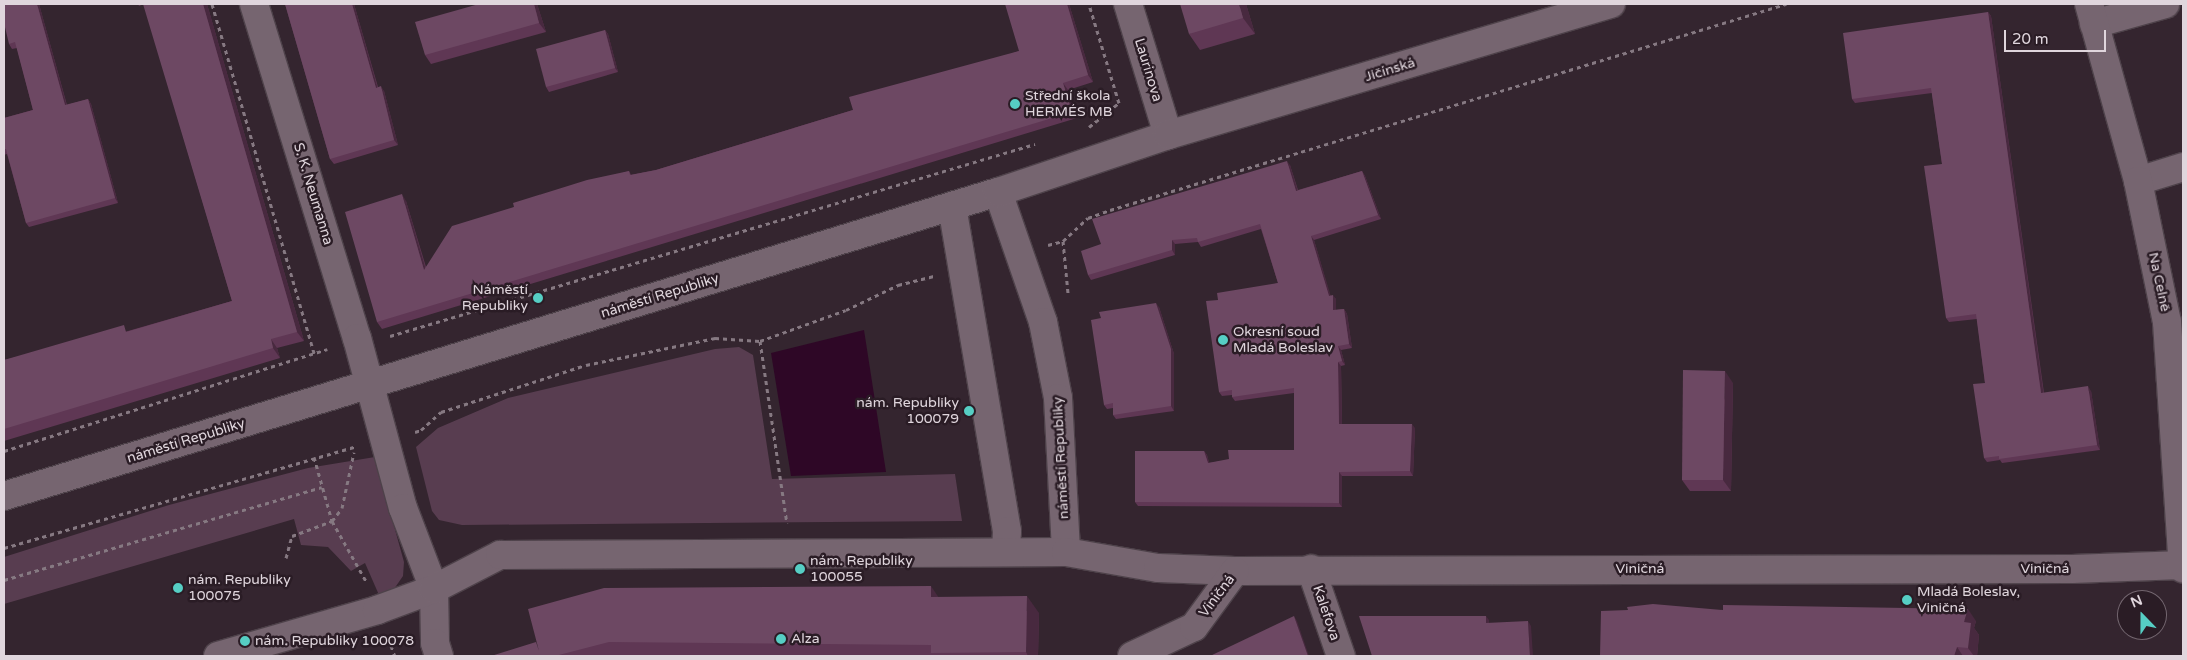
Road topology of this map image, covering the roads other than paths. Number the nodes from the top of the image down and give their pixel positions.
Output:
1 (254, 4) edge
2 (1128, 4) edge
3 (1611, 4) edge
4 (2165, 4) edge
5 (2092, 14) edge
6 (1168, 135) junction
7 (2183, 167) edge
8 (2138, 181) junction
9 (998, 192) junction
10 (952, 206) junction
11 (2175, 320) edge
12 (369, 386) junction
13 (4, 496) edge
14 (1006, 552) junction
15 (1066, 552) junction
16 (2183, 566) edge
17 (1311, 569) junction
18 (1235, 571) junction
19 (434, 588) junction
20 (218, 656) edge
21 (439, 656) edge
22 (1132, 656) edge
23 (1341, 656) edge

1 - 12 street, S. K. Neumanna
2 - 6 street, Laurinova
3 - 6 street, Jičínská
4 - 5 street
5 - 8 street, Na Celně
6 - 9 street, náměstí Republiky
7 - 8 street
8 - 11 street, Na Celně
9 - 10 street, náměstí Republiky
9 - 15 street, náměstí Republiky
10 - 12 street, náměstí Republiky
10 - 14 street
11 - 16 street, Na Celně
12 - 13 street, náměstí Republiky
12 - 19 street
14 - 15 street
14 - 19 street
15 - 18 street
16 - 17 street, Viničná
17 - 18 street, Viničná
17 - 23 street, Kalefova
18 - 22 street, Viničná
19 - 20 street
19 - 21 street

